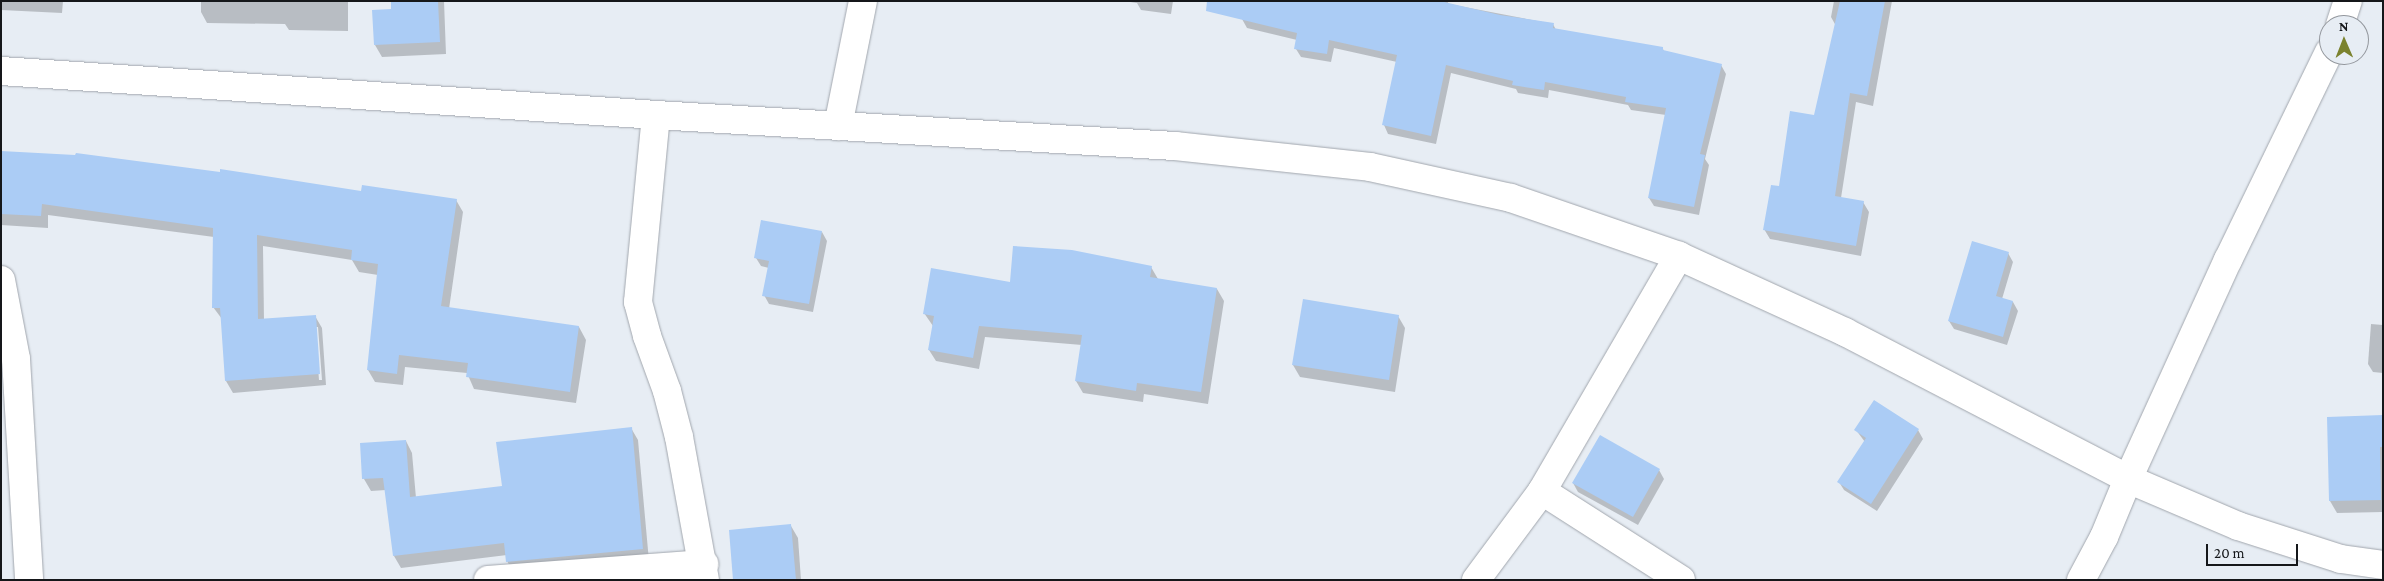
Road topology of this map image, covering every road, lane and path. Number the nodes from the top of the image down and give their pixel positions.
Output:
1 (863, 1) edge
2 (2348, 1) edge
3 (2343, 15) edge
4 (2323, 65) edge
5 (1, 72) edge
6 (656, 116) junction
7 (838, 126) junction
8 (1679, 256) junction
9 (1, 280) edge
10 (2128, 479) junction
11 (1542, 492) junction
12 (2383, 565) edge
13 (704, 572) edge
14 (29, 580) edge
15 (488, 580) edge
16 (1476, 580) edge
17 (1681, 580) edge
18 (2080, 580) edge

1 - 7 street
2 - 3 street
4 - 10 street
5 - 6 street
6 - 7 street
6 - 13 street
7 - 8 street
8 - 10 street
8 - 11 street
9 - 14 street
10 - 12 street
10 - 18 street
11 - 16 street
11 - 17 street
13 - 15 street

